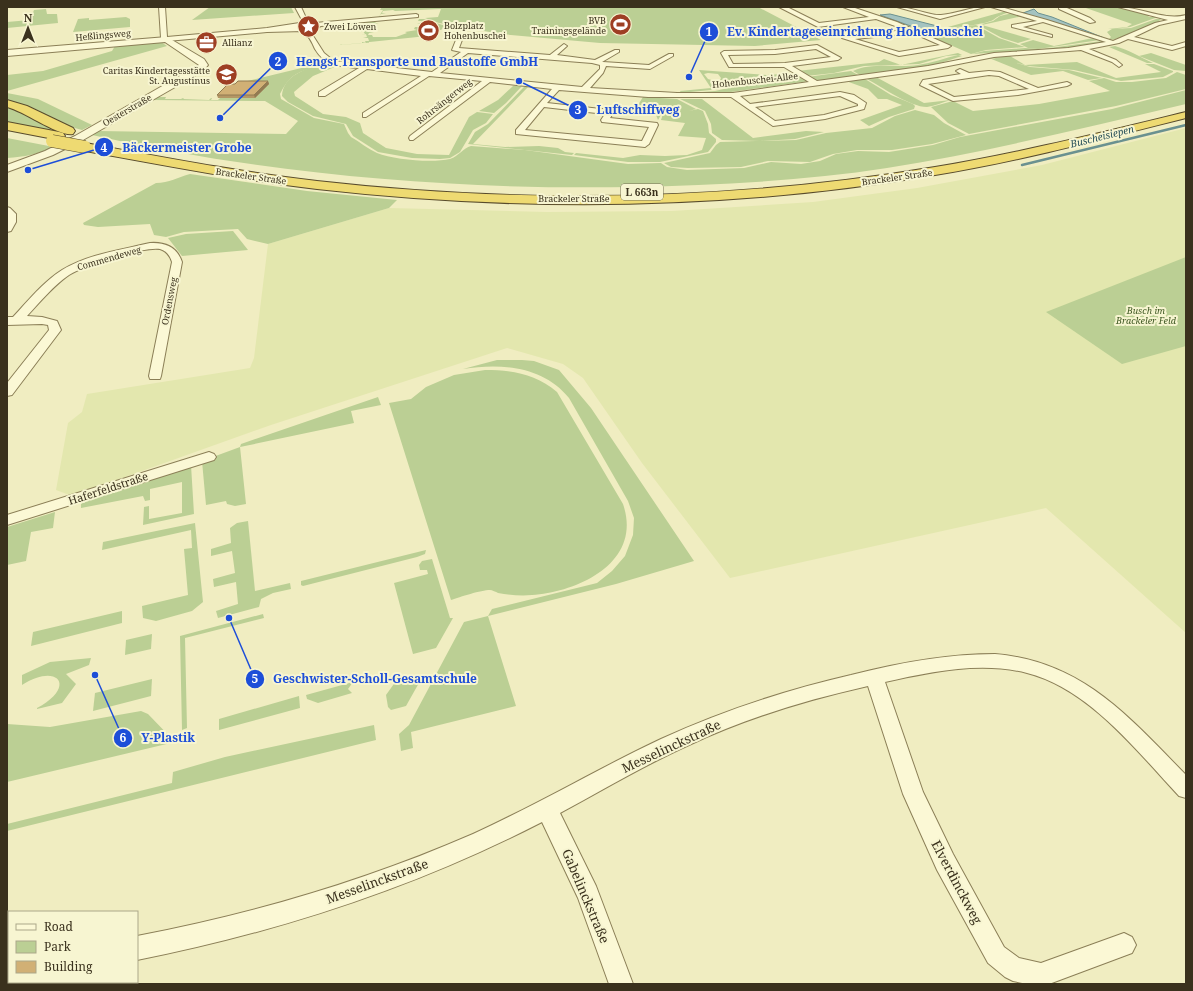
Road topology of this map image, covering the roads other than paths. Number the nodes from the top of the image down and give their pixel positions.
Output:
1 (162, 7) edge
2 (298, 7) edge
3 (782, 7) edge
4 (846, 7) edge
5 (900, 7) edge
6 (982, 7) edge
7 (994, 7) edge
8 (1066, 7) edge
9 (1121, 7) edge
10 (416, 16) dead end
11 (878, 17) junction
12 (1186, 17) edge
13 (1171, 20) junction
14 (1045, 21) junction
15 (1092, 22) dead end
16 (1186, 24) edge
17 (301, 25) junction
18 (314, 27) junction
19 (913, 31) junction
20 (1050, 36) dead end
21 (1126, 37) junction
22 (167, 39) junction
23 (459, 40) dead end
24 (1113, 43) junction
25 (1186, 44) edge
26 (564, 46) dead end
27 (947, 46) junction
28 (509, 47) dead end
29 (1082, 48) junction
30 (1172, 48) junction
31 (954, 49) dead end
32 (467, 51) junction
33 (617, 51) dead end
34 (1181, 53) dead end
35 (7, 54) edge
36 (505, 54) junction
37 (671, 55) dead end
38 (551, 57) junction
39 (600, 63) junction
40 (946, 64) junction
41 (785, 65) junction
42 (1119, 66) dead end
43 (366, 67) junction
44 (431, 74) junction
45 (968, 75) junction
46 (488, 80) junction
47 (815, 83) junction
48 (1067, 84) dead end
49 (557, 87) junction
50 (584, 90) junction
51 (1037, 90) junction
52 (322, 94) dead end
53 (733, 94) junction
54 (7, 103) edge
55 (542, 106) junction
56 (749, 106) junction
57 (1186, 108) edge
58 (592, 110) junction
59 (1186, 115) edge
60 (366, 116) dead end
61 (586, 118) dead end
62 (7, 126) edge
63 (7, 133) edge
64 (55, 136) junction
65 (413, 138) dead end
66 (92, 143) junction
67 (7, 169) edge
68 (7, 210) edge
69 (7, 228) edge
70 (150, 246) joint
71 (12, 321) edge
72 (155, 376) dead end
73 (7, 392) edge
74 (209, 457) dead end
75 (7, 520) edge
76 (874, 677) junction
77 (1186, 789) edge
78 (547, 809) junction
79 (1124, 945) dead end
80 (138, 948) edge
81 (621, 984) edge

1 - 22 street
2 - 17 street
3 - 11 street
4 - 11 street
5 - 6 street
7 - 14 street
8 - 15 street
9 - 13 street
10 - 18 street
11 - 19 street
12 - 13 street, Hohenbuschei-Allee
13 - 16 street
13 - 21 street, Hohenbuschei-Allee
14 - 20 street
14 - 24 street
17 - 18 street, Hohenbuschei-Allee
17 - 18 street
17 - 22 street
18 - 43 street, Hohenbuschei-Allee
19 - 27 street
19 - 27 street
21 - 24 street, Hohenbuschei-Allee
21 - 30 street
22 - 35 street, Heßlingsweg
22 - 67 street, Oesterstraße
23 - 32 street
24 - 29 street, Hohenbuschei-Allee
25 - 30 street
26 - 38 street
27 - 31 street
28 - 36 street
29 - 40 street, Hohenbuschei-Allee
29 - 42 street
30 - 34 street
32 - 36 street
32 - 44 street
33 - 39 street
36 - 38 street
37 - 39 street
38 - 39 street
39 - 50 street
40 - 45 street
40 - 47 street, Hohenbuschei-Allee
41 - 41 street
41 - 47 street
43 - 44 street, Hohenbuschei-Allee
43 - 52 street
44 - 46 street, Hohenbuschei-Allee
44 - 60 street
45 - 51 street
45 - 51 street
46 - 49 street, Hohenbuschei-Allee
46 - 65 street, Rohrsängerweg
47 - 53 street, Hohenbuschei-Allee
48 - 51 street
49 - 50 street, Hohenbuschei-Allee
49 - 55 street
50 - 53 street, Hohenbuschei-Allee
53 - 56 street
54 - 64 highway
55 - 58 street
55 - 58 street
56 - 56 street
57 - 66 highway, Brackeler Straße / L 663n
58 - 61 street
59 - 66 highway, Brackeler Straße / L 663n
62 - 64 highway, Brackeler Straße / L 663n
63 - 64 highway, Brackeler Straße / L 663n
64 - 66 highway, Brackeler Straße / L 663n, bridge
64 - 66 highway
68 - 69 street
70 - 71 street, Commendeweg
70 - 72 street, Ordensweg
71 - 73 street
74 - 75 street, Haferfeldstraße
76 - 77 street, Messelinckstraße
76 - 78 street, Messelinckstraße
76 - 79 street, Elverdinckweg
78 - 80 street, Messelinckstraße
78 - 81 street, Gabelinckstraße

